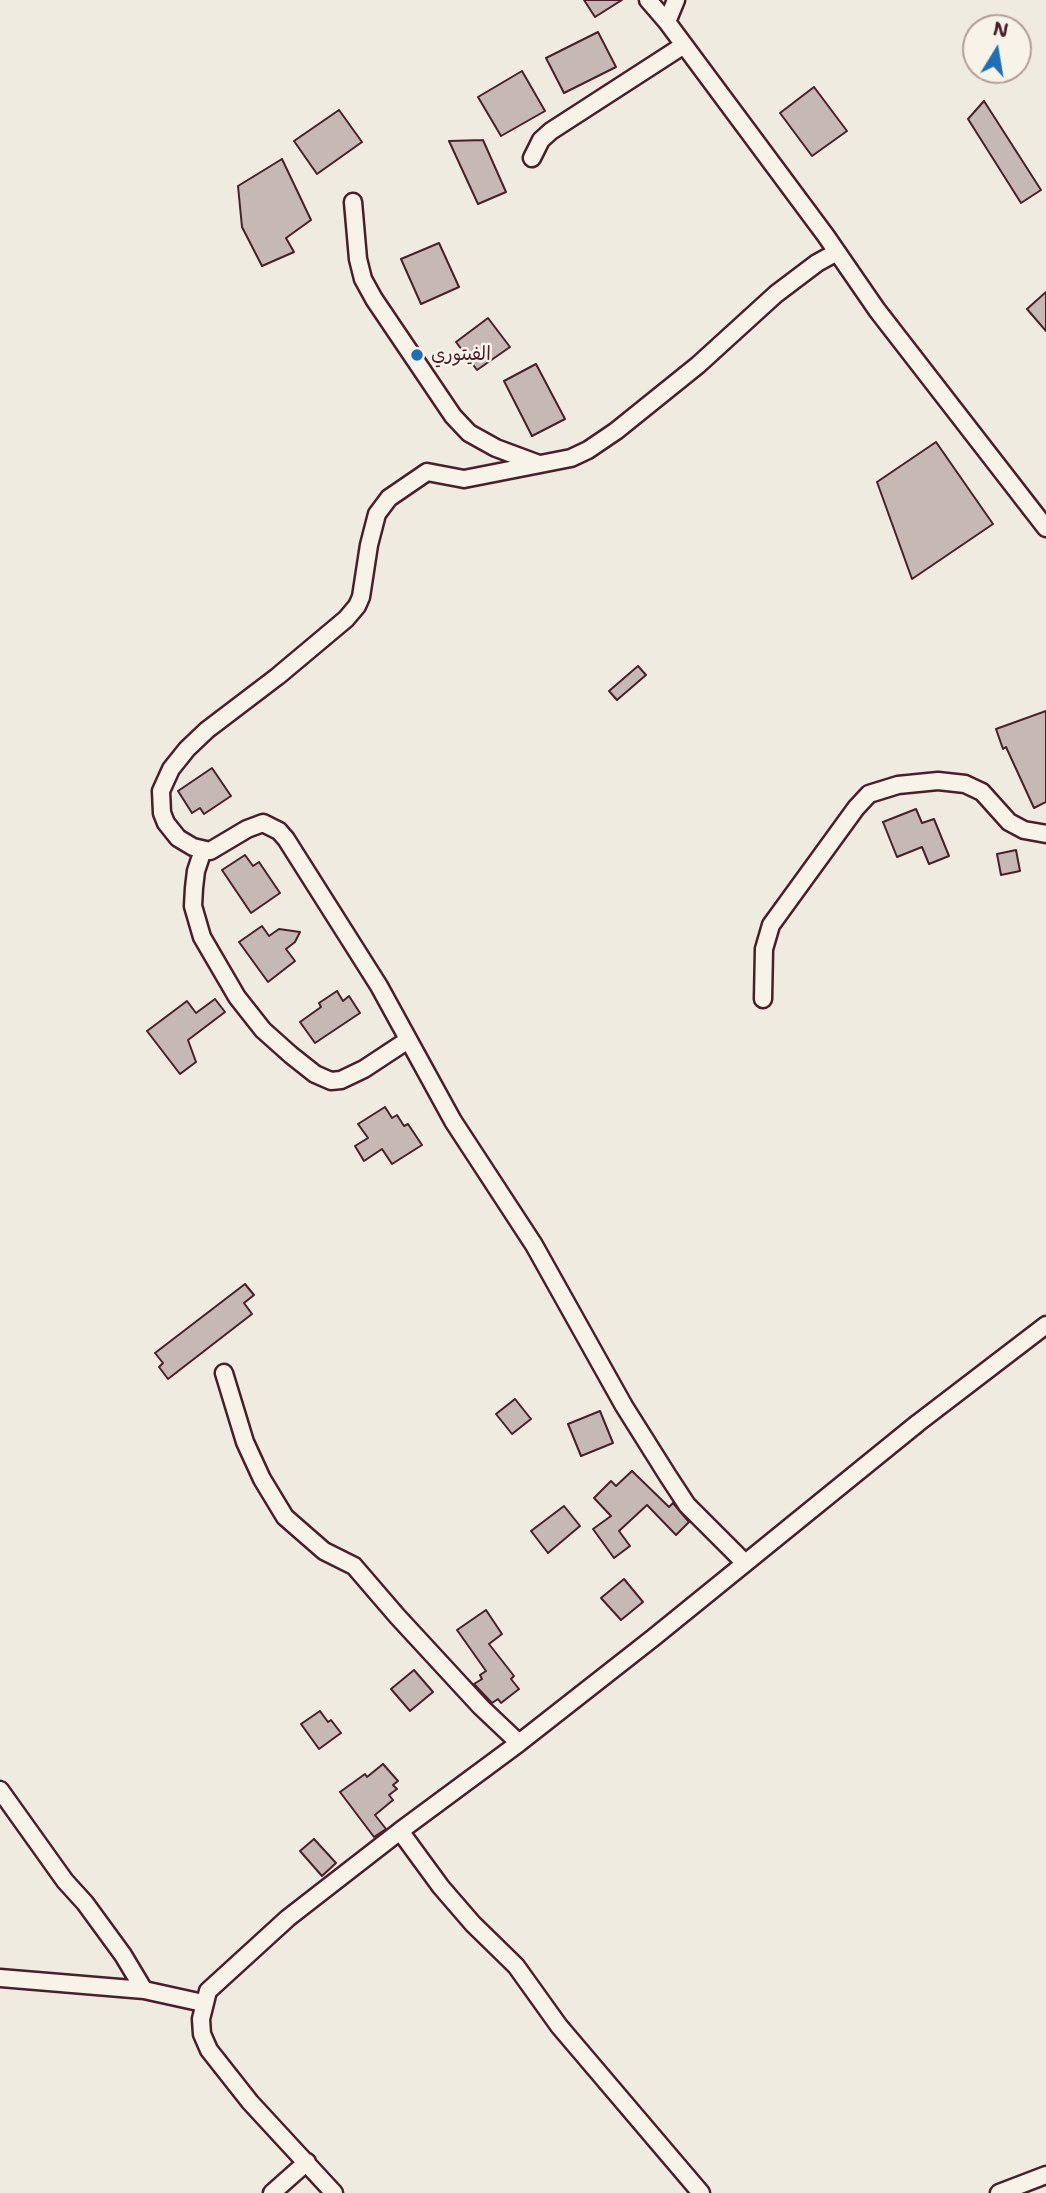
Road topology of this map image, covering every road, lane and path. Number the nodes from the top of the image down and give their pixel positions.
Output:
1 (648, 0) edge
2 (676, 0) edge
3 (667, 22) junction
4 (684, 45) junction
5 (532, 158) dead end
6 (353, 202) dead end
7 (837, 252) junction
8 (539, 464) junction
9 (1046, 528) edge
10 (1046, 834) edge
11 (203, 850) junction
12 (763, 999) dead end
13 (408, 1040) junction
14 (1046, 1325) edge
15 (224, 1373) dead end
16 (744, 1562) junction
17 (519, 1743) junction
18 (0, 1790) edge
19 (400, 1831) junction
20 (0, 1978) edge
21 (144, 1990) junction
22 (203, 2003) junction
23 (307, 2162) junction
24 (1046, 2175) edge
25 (272, 2193) edge
26 (334, 2193) edge
27 (701, 2193) edge
28 (999, 2193) edge

1 - 3 street
2 - 3 street
3 - 4 street
4 - 5 street
4 - 7 street
6 - 8 street
7 - 8 street
7 - 9 street
8 - 11 street
10 - 12 street
11 - 13 street
11 - 13 street
13 - 16 street
14 - 16 street
15 - 17 street
16 - 17 street
17 - 19 street
18 - 21 street
19 - 22 street
19 - 27 street
20 - 21 street
21 - 22 street
22 - 23 street
23 - 25 street
23 - 26 street
24 - 28 street

